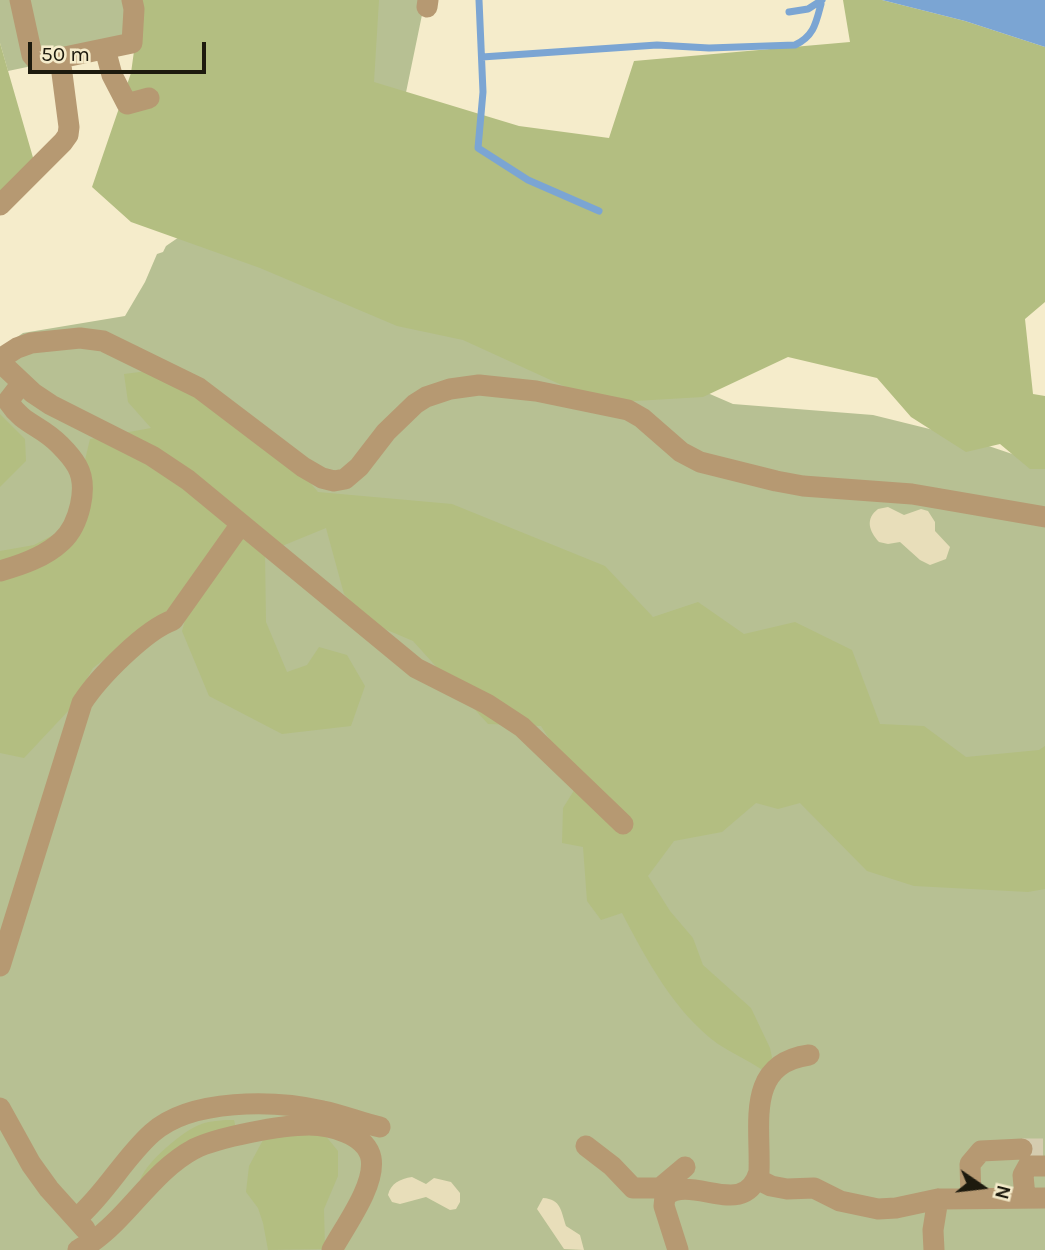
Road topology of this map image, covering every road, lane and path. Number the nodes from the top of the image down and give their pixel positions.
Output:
1 (20, 0) edge
2 (132, 0) edge
3 (105, 49) junction
4 (60, 58) junction
5 (149, 98) dead end
6 (0, 205) edge
7 (0, 360) edge
8 (22, 383) junction
9 (1045, 517) edge
10 (241, 524) junction
11 (0, 571) edge
12 (623, 824) dead end
13 (0, 966) edge
14 (809, 1055) dead end
15 (0, 1108) edge
16 (380, 1127) dead end
17 (586, 1146) dead end
18 (1022, 1149) tunnel mouth
19 (1045, 1166) edge
20 (685, 1167) dead end
21 (757, 1179) junction
22 (655, 1195) junction
23 (1035, 1197) edge
24 (971, 1198) junction
25 (938, 1199) junction
26 (78, 1218) junction
27 (90, 1247) edge
28 (332, 1250) edge
29 (678, 1250) edge
30 (934, 1250) edge

1 - 4 lane
2 - 3 lane
3 - 4 lane
3 - 5 lane
4 - 6 lane
7 - 8 lane
7 - 9 lane
8 - 10 lane
8 - 11 lane
10 - 12 lane
10 - 13 lane
14 - 21 lane
15 - 26 lane
16 - 26 lane
17 - 22 lane
18 - 24 lane
19 - 23 lane
20 - 22 lane
21 - 22 lane
21 - 25 lane
22 - 29 lane
23 - 24 lane
24 - 25 lane
25 - 30 lane
26 - 27 lane
27 - 28 lane

